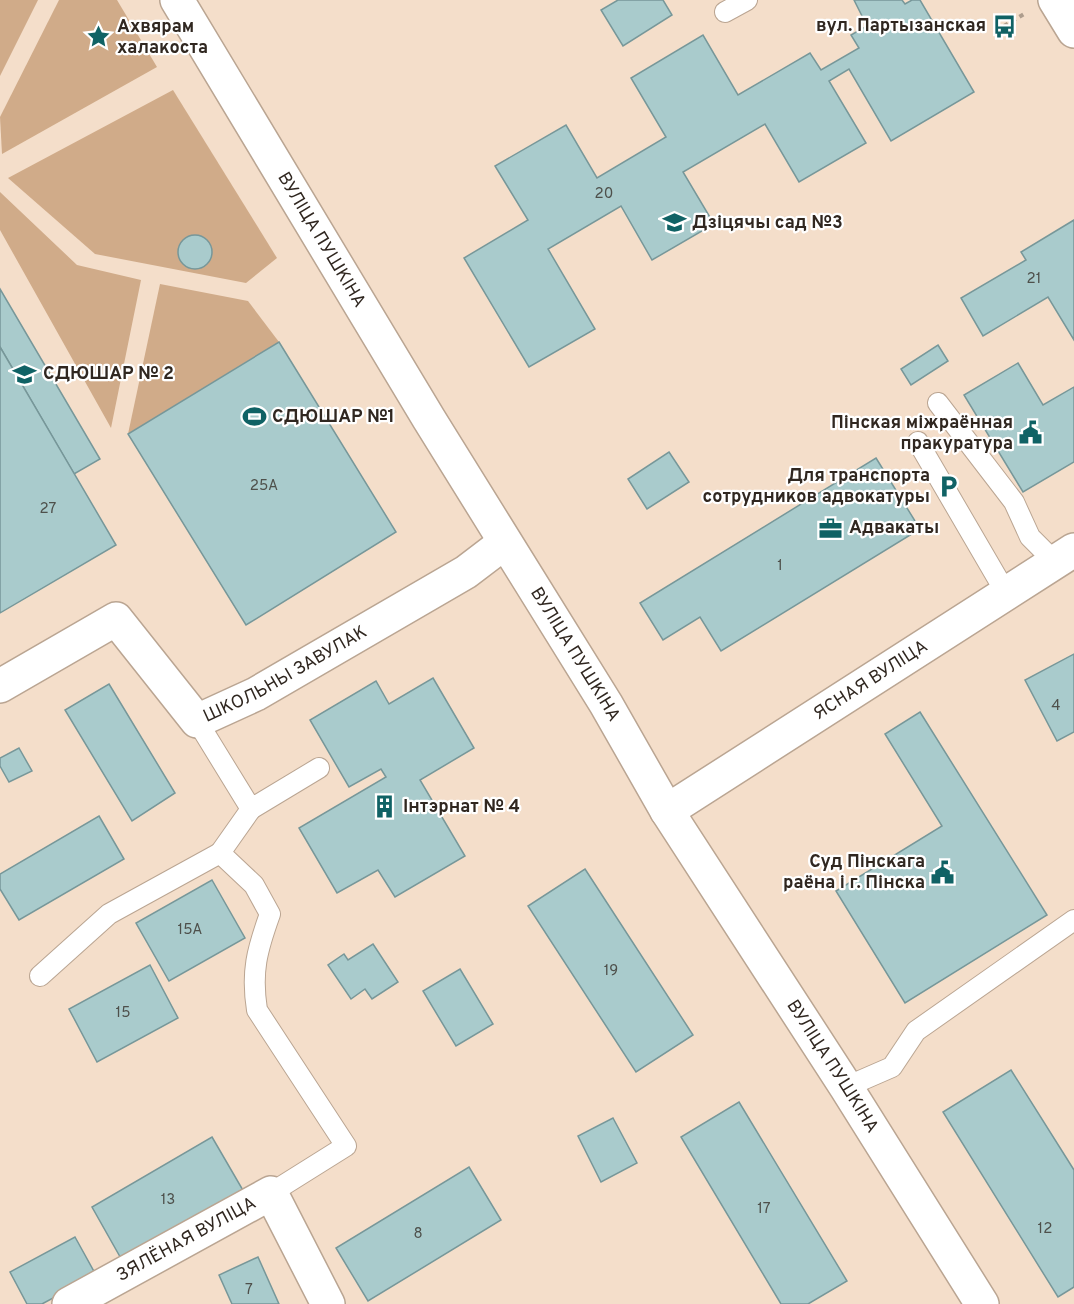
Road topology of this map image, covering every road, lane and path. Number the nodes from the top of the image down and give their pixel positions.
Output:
1 (177, 0) edge
2 (747, 0) edge
3 (1055, 0) edge
4 (725, 12) dead end
5 (1074, 31) edge
6 (938, 403) dead end
7 (918, 442) dead end
8 (504, 543) junction
9 (1064, 556) edge
10 (1006, 593) junction
11 (0, 686) edge
12 (197, 721) junction
13 (319, 768) dead end
14 (251, 809) junction
15 (667, 811) junction
16 (220, 853) junction
17 (1074, 920) edge
18 (40, 976) dead end
19 (846, 1087) junction
20 (271, 1192) junction
21 (69, 1304) edge
22 (328, 1304) edge
23 (982, 1304) edge

1 - 8 street, ВУЛІЦА ПУШКІНА
2 - 4 lane
3 - 5 street
6 - 9 lane
7 - 10 lane
8 - 12 street, ШКОЛЬНЫ ЗАВУЛАК
8 - 15 street, ВУЛІЦА ПУШКІНА
9 - 10 street, ЯСНАЯ ВУЛІЦА
10 - 15 street, ЯСНАЯ ВУЛІЦА
11 - 12 street, ШКОЛЬНЫ ЗАВУЛАК
12 - 14 lane
13 - 14 lane
14 - 16 lane
15 - 19 street, ВУЛІЦА ПУШКІНА
16 - 18 lane
16 - 20 lane
17 - 19 lane
19 - 23 street, ВУЛІЦА ПУШКІНА
20 - 21 street, ЗЯЛЁНАЯ ВУЛІЦА
20 - 22 street

